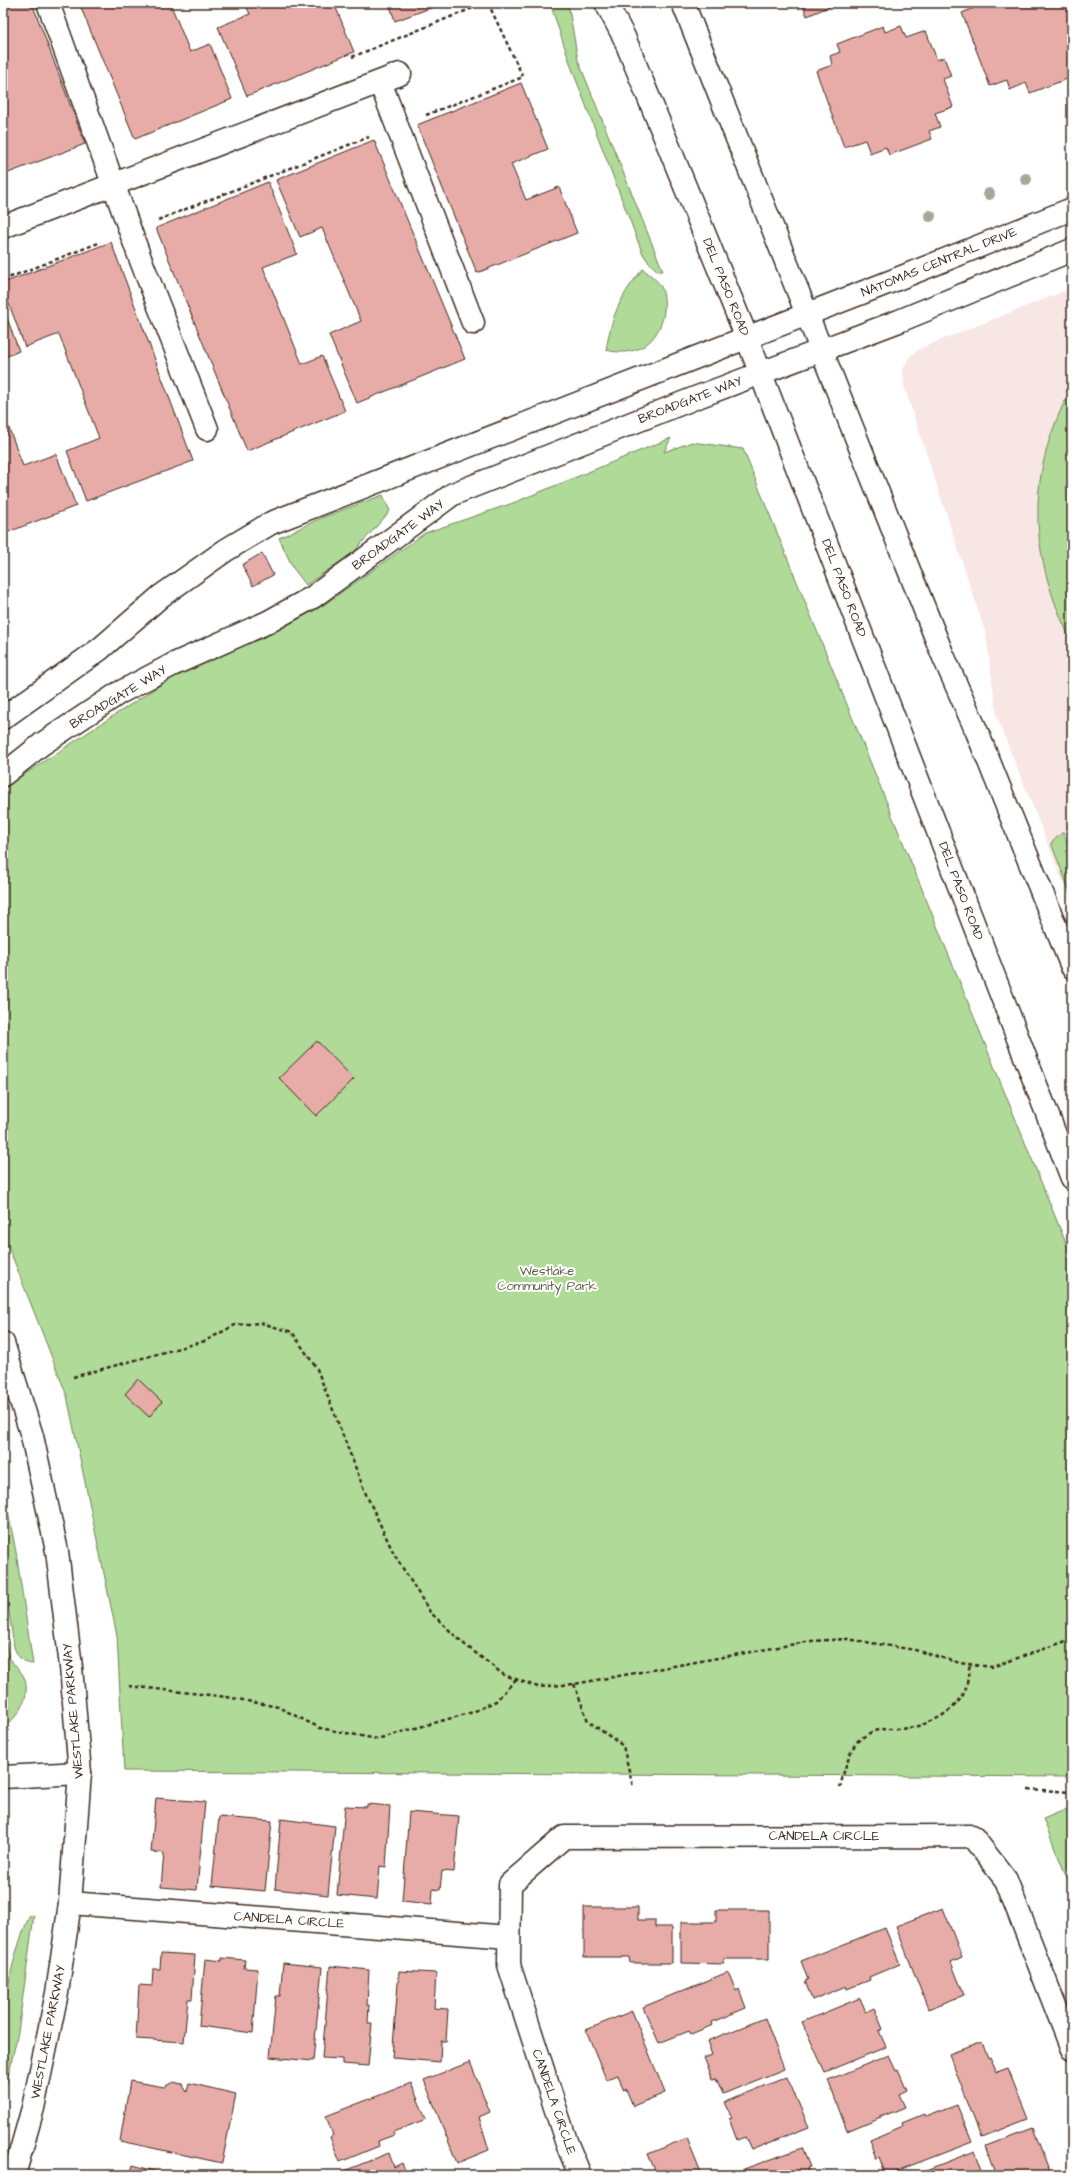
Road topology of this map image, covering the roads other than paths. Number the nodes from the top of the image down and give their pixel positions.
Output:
1 (48, 3) edge
2 (606, 3) edge
3 (683, 3) edge
4 (400, 74) dead end
5 (380, 82) junction
6 (114, 184) junction
7 (1072, 209) edge
8 (3, 227) edge
9 (1072, 250) edge
10 (806, 315) junction
11 (474, 323) dead end
12 (747, 338) junction
13 (821, 350) junction
14 (761, 373) junction
15 (207, 429) dead end
16 (3, 718) edge
17 (3, 775) edge
18 (1072, 967) edge
19 (1072, 1178) edge
20 (3, 1343) edge
21 (80, 1774) junction
22 (3, 1777) edge
23 (70, 1902) junction
24 (509, 1937) junction
25 (1072, 2049) edge
26 (14, 2175) edge
27 (580, 2175) edge

1 - 6 street
2 - 12 street, DEL PASO ROAD
3 - 10 street
4 - 5 street
5 - 6 street
5 - 11 street
6 - 8 street
6 - 15 street
7 - 10 street, NATOMAS CENTRAL DRIVE
9 - 13 street
10 - 12 street
10 - 13 street
12 - 14 street, DEL PASO ROAD
12 - 16 street
13 - 14 street, BROADGATE WAY
13 - 18 street
14 - 17 street, BROADGATE WAY
14 - 19 street, DEL PASO ROAD
20 - 21 street, WESTLAKE PARKWAY
21 - 22 street
21 - 23 street, WESTLAKE PARKWAY
23 - 24 street, CANDELA CIRCLE
23 - 26 street, WESTLAKE PARKWAY
24 - 25 street, CANDELA CIRCLE
24 - 27 street, CANDELA CIRCLE

